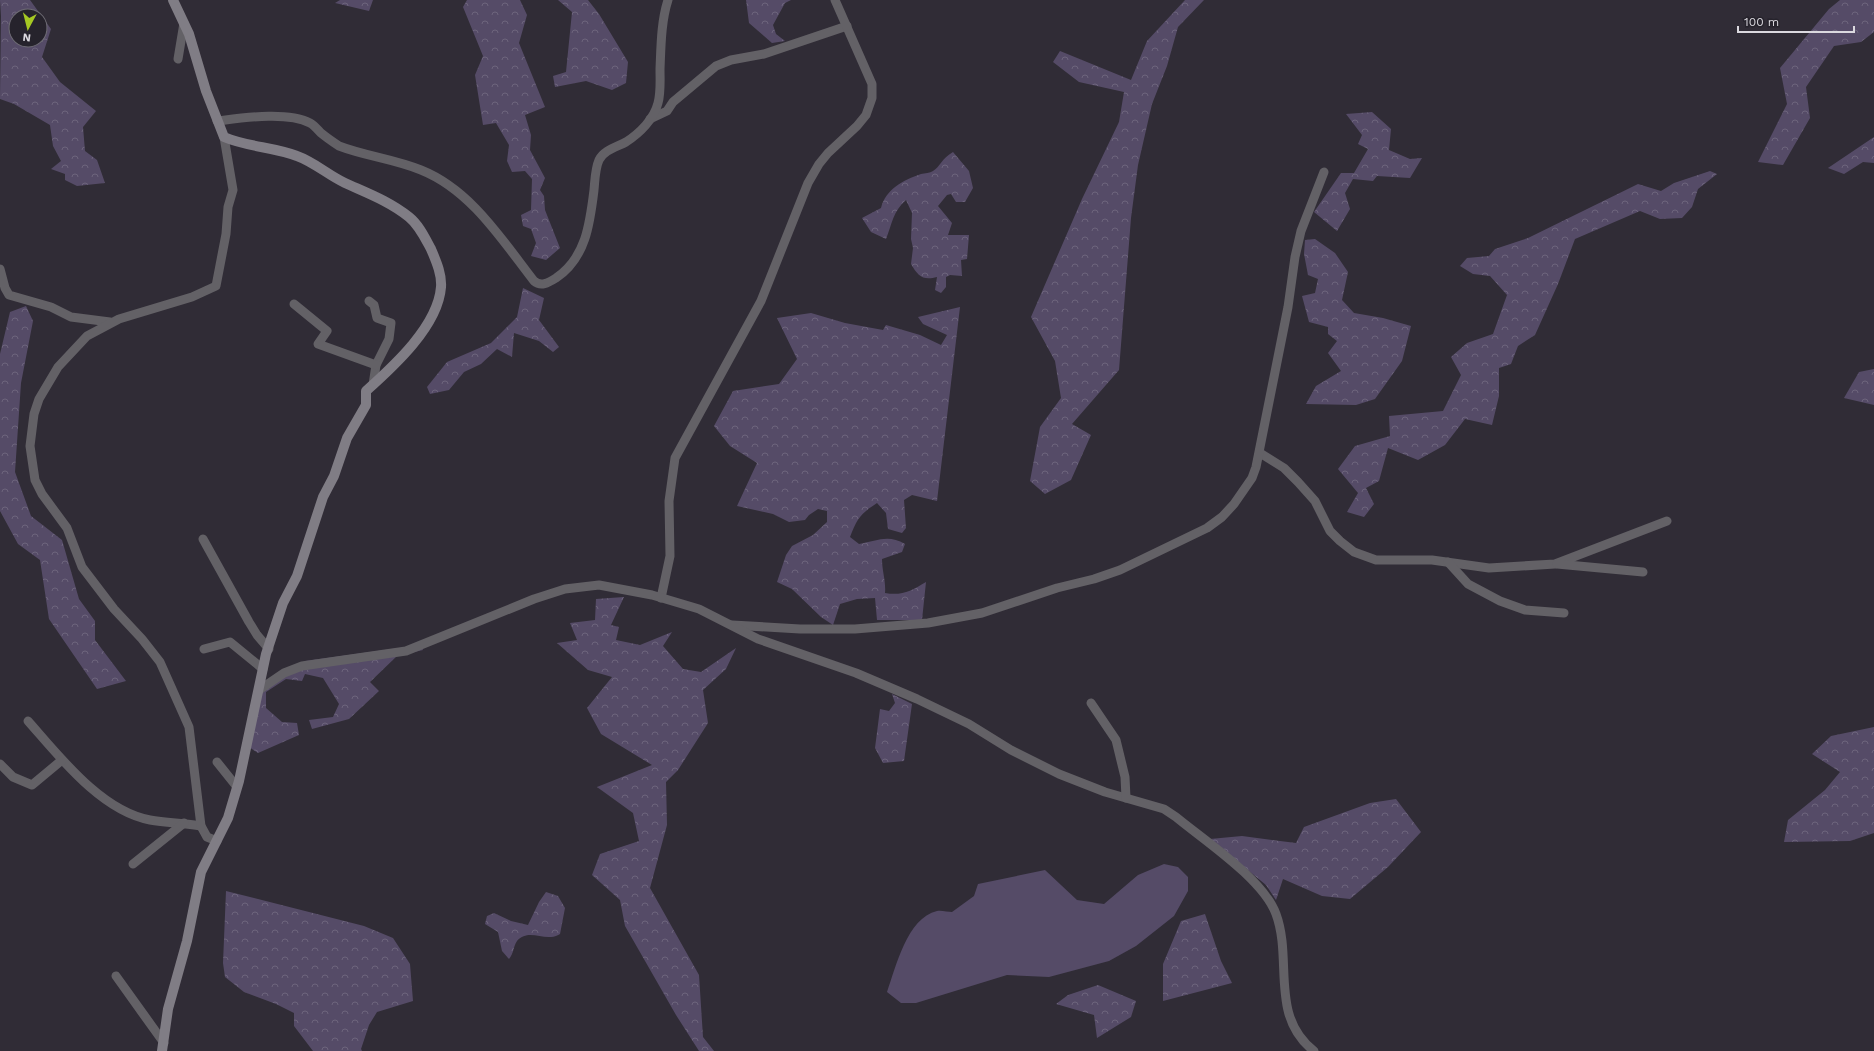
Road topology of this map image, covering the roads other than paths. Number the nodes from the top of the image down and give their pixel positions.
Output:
1 (173, 0) edge
2 (668, 0) edge
3 (835, 0) edge
4 (184, 23) junction
5 (847, 26) junction
6 (178, 59) dead end
7 (650, 119) junction
8 (217, 121) junction
9 (224, 138) junction
10 (1324, 172) dead end
11 (0, 269) edge
12 (369, 301) dead end
13 (294, 304) dead end
14 (110, 322) junction
15 (376, 365) junction
16 (373, 385) junction
17 (1260, 453) junction
18 (1667, 521) dead end
19 (203, 539) dead end
20 (1448, 562) junction
21 (1555, 564) junction
22 (1643, 572) dead end
23 (661, 598) junction
24 (1564, 613) dead end
25 (730, 625) junction
26 (269, 648) junction
27 (204, 649) dead end
28 (263, 669) junction
29 (259, 690) junction
30 (1091, 703) dead end
31 (28, 721) dead end
32 (62, 760) junction
33 (217, 762) dead end
34 (0, 764) edge
35 (237, 787) junction
36 (1126, 798) junction
37 (184, 823) junction
38 (201, 826) junction
39 (217, 841) junction
40 (133, 864) dead end
41 (116, 976) dead end
42 (163, 1047) edge
43 (1314, 1051) edge

1 - 4 street
2 - 7 street
3 - 5 street
4 - 6 street
4 - 8 street
5 - 7 street
5 - 23 street
7 - 8 street
8 - 9 street
9 - 14 street
9 - 16 street
10 - 17 street
11 - 14 street
12 - 15 street
13 - 15 street
14 - 38 street
15 - 16 street
16 - 26 street
17 - 20 street
17 - 25 street
18 - 21 street
19 - 26 street
20 - 21 street
20 - 24 street
21 - 22 street
23 - 25 street
23 - 29 street
25 - 36 street
26 - 28 street
27 - 28 street
28 - 29 street
29 - 35 street
30 - 36 street
31 - 32 street
32 - 34 street
32 - 37 street
33 - 35 street
35 - 39 street
36 - 43 street
37 - 38 street
37 - 40 street
38 - 39 street
39 - 42 street
41 - 42 street

